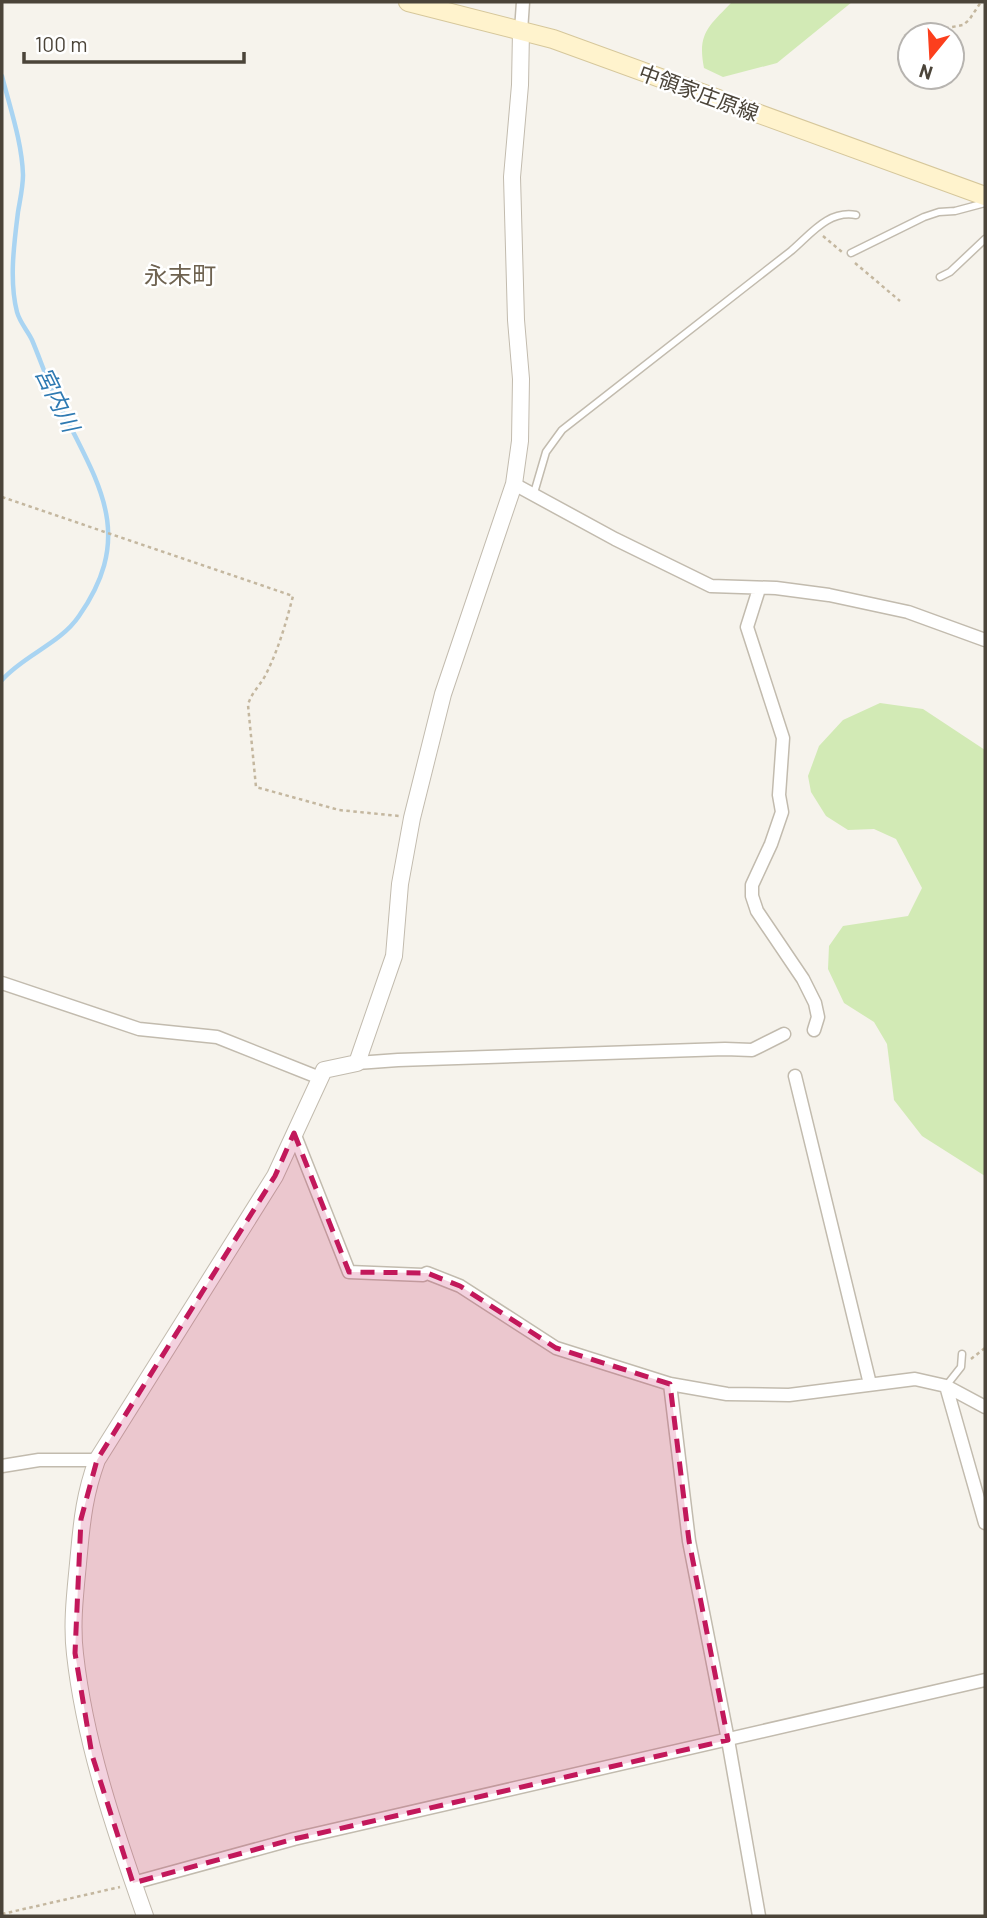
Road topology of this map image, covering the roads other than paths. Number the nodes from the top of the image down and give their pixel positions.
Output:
1 (408, 2) edge
2 (523, 2) edge
3 (521, 30) junction
4 (985, 196) edge
5 (985, 203) edge
6 (856, 215) dead end
7 (985, 239) edge
8 (851, 253) dead end
9 (940, 277) dead end
10 (514, 484) junction
11 (534, 494) junction
12 (759, 589) junction
13 (985, 640) edge
14 (2, 983) edge
15 (814, 1030) dead end
16 (784, 1034) dead end
17 (357, 1063) junction
18 (795, 1076) dead end
19 (320, 1078) junction
20 (294, 1133) junction
21 (962, 1354) dead end
22 (670, 1384) junction
23 (870, 1384) junction
24 (946, 1386) junction
25 (985, 1407) edge
26 (97, 1460) junction
27 (2, 1465) edge
28 (985, 1523) edge
29 (985, 1680) edge
30 (728, 1740) junction
31 (133, 1884) junction
32 (145, 1916) edge
33 (759, 1916) edge

1 - 3 main road, 中領家庄原線
2 - 3 street
3 - 4 main road, 中領家庄原線
3 - 10 street
5 - 8 lane
6 - 11 lane
7 - 9 lane
10 - 11 street
10 - 17 street
11 - 12 street
12 - 13 street
12 - 15 street
14 - 19 street
16 - 17 street
17 - 19 street
18 - 23 street
19 - 20 street
20 - 22 street
20 - 26 street
21 - 24 lane
22 - 23 street
22 - 30 street
23 - 24 street
24 - 25 street
24 - 28 street
26 - 27 street
26 - 31 street
29 - 30 street
30 - 31 street
30 - 33 street
31 - 32 street

